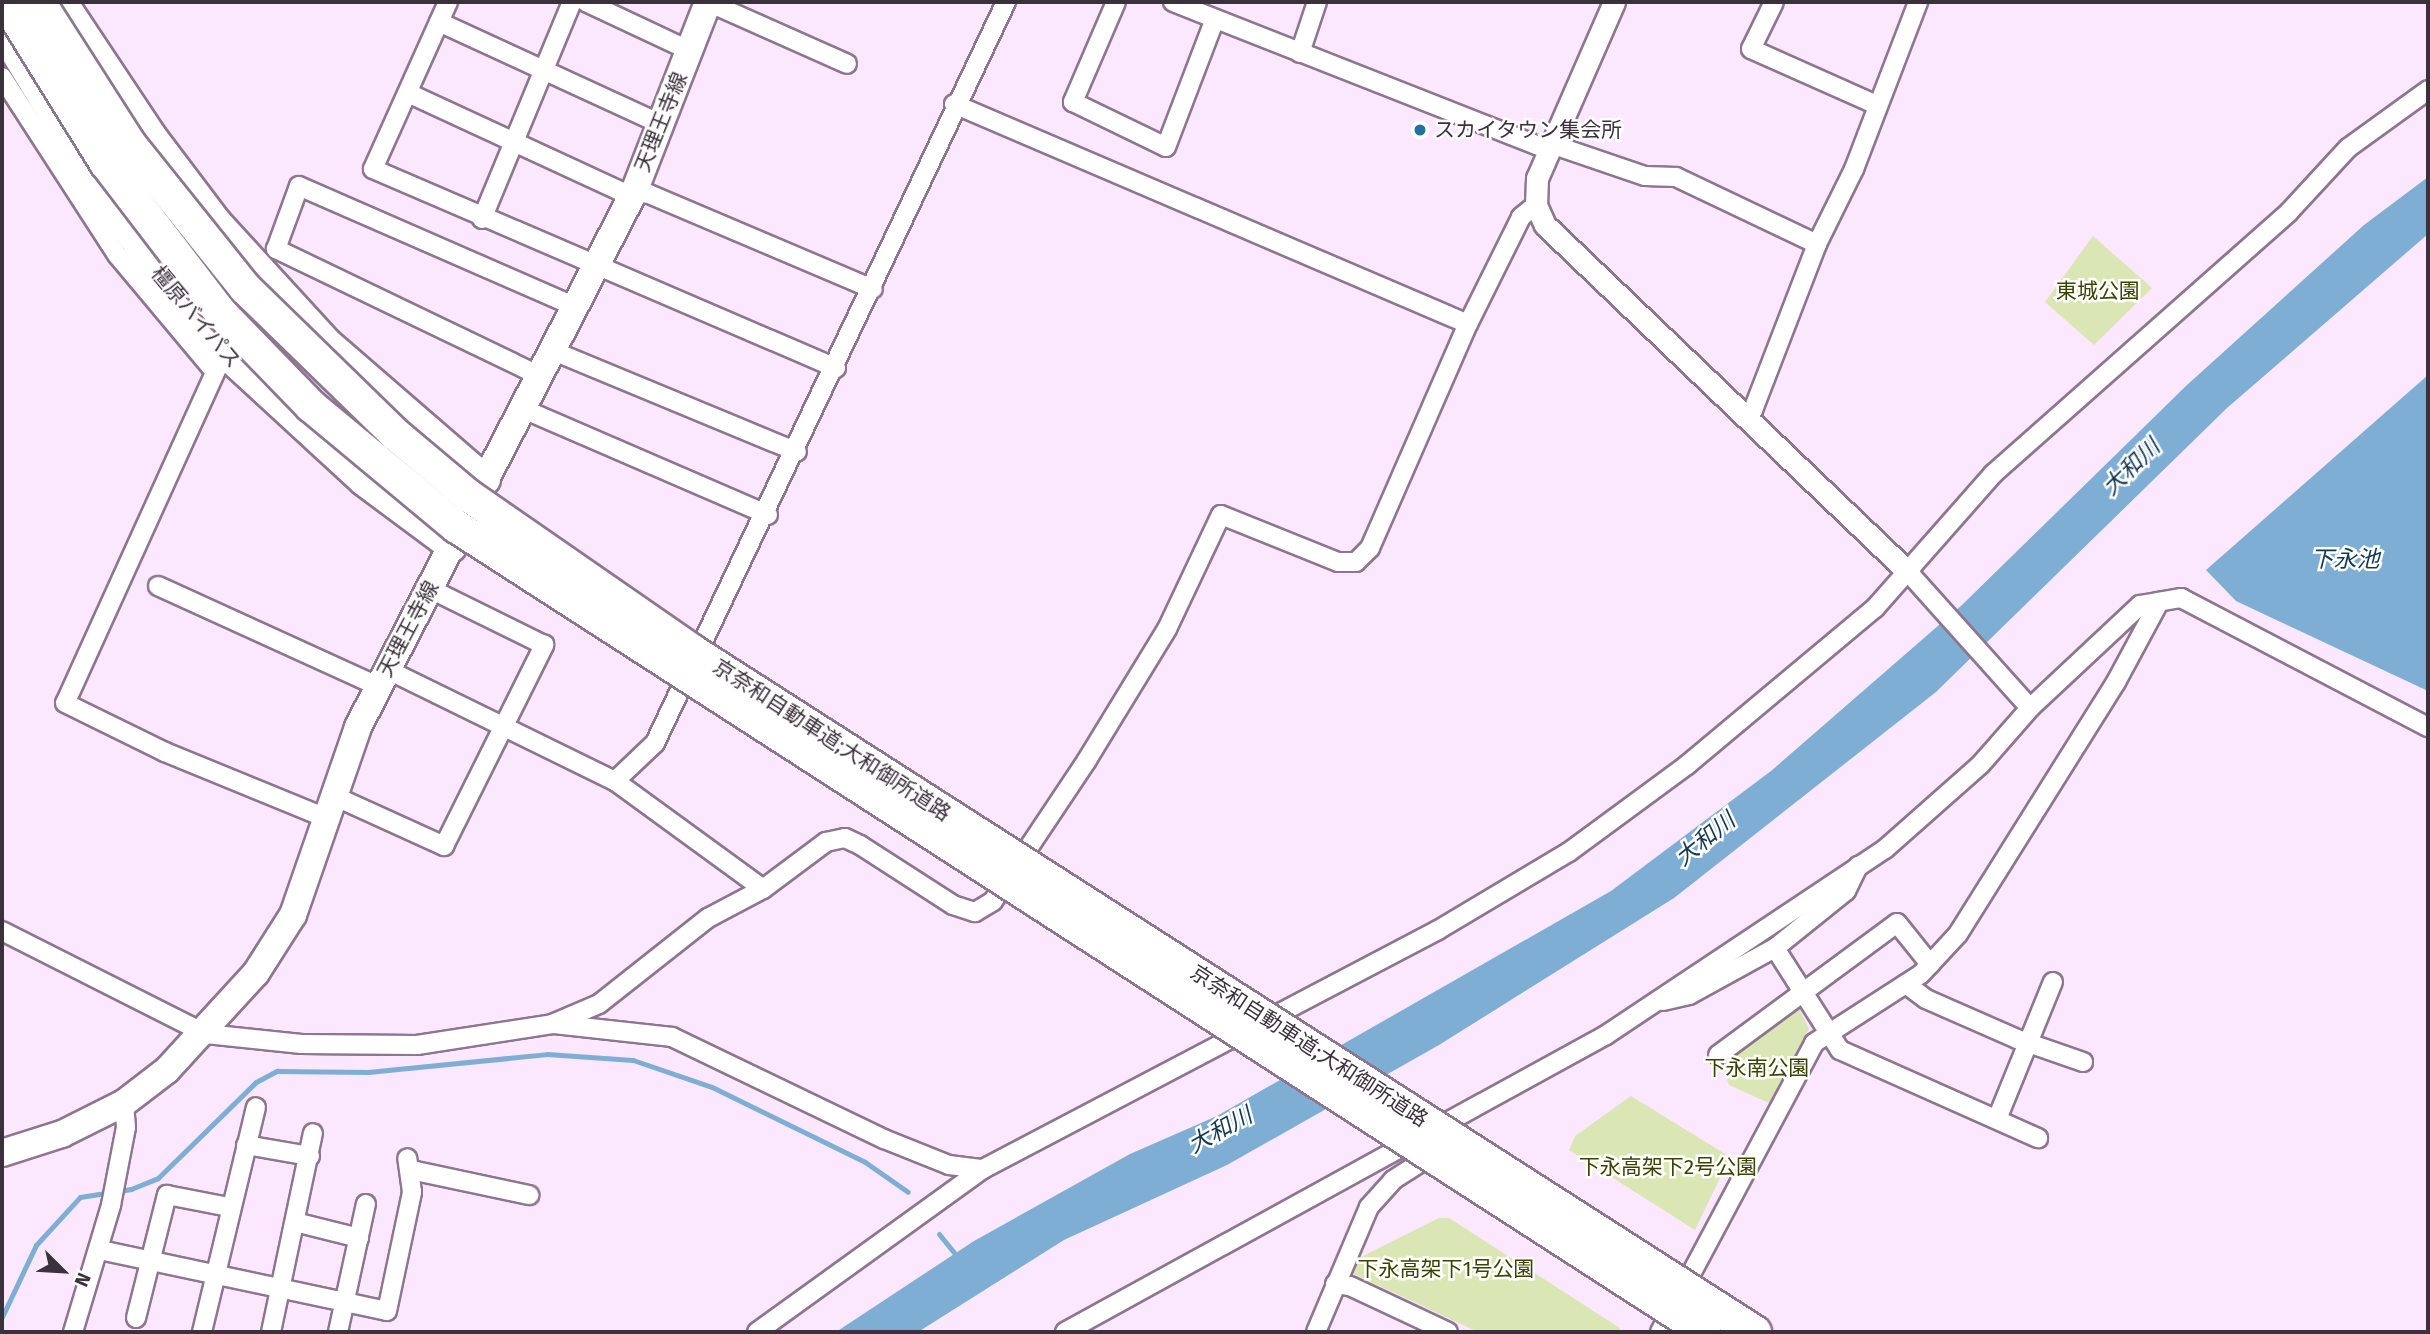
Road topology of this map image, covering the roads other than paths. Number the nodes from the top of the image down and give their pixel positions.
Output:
1 (6, 2) edge
2 (39, 2) edge
3 (63, 2) edge
4 (448, 2) edge
5 (572, 2) edge
6 (586, 2) edge
7 (708, 2) edge
8 (1006, 2) edge
9 (1116, 2) edge
10 (1173, 2) edge
11 (1317, 2) edge
12 (1614, 2) edge
13 (1774, 2) edge
14 (1918, 2) edge
15 (1215, 19) junction
16 (439, 22) junction
17 (2, 31) edge
18 (690, 51) junction
19 (1300, 53) junction
20 (847, 64) dead end
21 (543, 69) junction
22 (2, 77) edge
23 (2428, 90) edge
24 (408, 93) junction
25 (954, 104) junction
26 (1877, 105) junction
27 (660, 124) junction
28 (514, 141) junction
29 (1550, 147) junction
30 (634, 192) junction
31 (1536, 205) junction
32 (482, 219) junction
33 (1817, 244) junction
34 (270, 262) junction
35 (593, 267) junction
36 (873, 289) junction
37 (574, 306) junction
38 (1468, 324) junction
39 (551, 350) junction
40 (219, 362) junction
41 (836, 368) junction
42 (538, 374) junction
43 (521, 408) junction
44 (1745, 417) junction
45 (797, 452) junction
46 (486, 480) junction
47 (768, 515) junction
48 (452, 547) junction
49 (1912, 578) junction
50 (158, 586) dead end
51 (430, 589) junction
52 (2159, 602) junction
53 (382, 677) junction
54 (2026, 704) junction
55 (506, 727) junction
56 (2428, 727) edge
57 (615, 781) junction
58 (331, 807) junction
59 (1858, 866) junction
60 (763, 890) junction
61 (2, 931) edge
62 (1775, 948) junction
63 (1930, 964) junction
64 (2053, 982) dead end
65 (1906, 984) junction
66 (1803, 992) junction
67 (1655, 1002) junction
68 (552, 1024) junction
69 (1828, 1032) junction
70 (206, 1034) junction
71 (2028, 1043) junction
72 (1718, 1055) dead end
73 (2083, 1062) dead end
74 (124, 1103) junction
75 (256, 1107) dead end
76 (1475, 1111) junction
77 (1997, 1119) junction
78 (313, 1133) dead end
79 (2038, 1138) dead end
80 (246, 1145) junction
81 (2, 1153) edge
82 (310, 1156) junction
83 (983, 1169) junction
84 (529, 1195) dead end
85 (366, 1205) dead end
86 (229, 1207) junction
87 (295, 1222) junction
88 (359, 1238) junction
89 (100, 1250) junction
90 (150, 1261) junction
91 (214, 1276) junction
92 (1335, 1284) junction
93 (280, 1291) junction
94 (345, 1303) junction
95 (136, 1318) dead end
96 (73, 1332) edge
97 (202, 1332) edge
98 (271, 1332) edge
99 (338, 1332) edge
100 (757, 1332) edge
101 (1065, 1332) edge
102 (1316, 1332) edge
103 (1448, 1332) edge
104 (1660, 1332) edge
105 (1705, 1332) edge
106 (1755, 1332) edge

1 - 105 highway, 京奈和自動車道;大和御所道路, bridge
2 - 106 highway, 京奈和自動車道;大和御所道路, bridge
3 - 34 highway
4 - 16 street
5 - 21 street
6 - 18 street
7 - 18 main road, 天理王寺線
7 - 20 street
8 - 25 street
9 - 15 street
10 - 15 street
11 - 19 street
12 - 29 street
13 - 26 street
14 - 26 street
15 - 19 street
16 - 21 street
16 - 24 street
17 - 40 highway, 橿原バイパス
18 - 27 main road, 天理王寺線
19 - 29 street
21 - 27 street
21 - 28 street
22 - 40 street
23 - 49 street
24 - 28 street
24 - 32 street
25 - 36 street
25 - 38 street
26 - 33 street
27 - 30 main road, 天理王寺線
28 - 30 street
28 - 32 street
29 - 31 street
29 - 33 street
30 - 35 main road, 天理王寺線
30 - 36 street
31 - 38 street
31 - 44 street
32 - 35 street
33 - 44 street
34 - 37 street
34 - 42 street
34 - 46 highway
35 - 37 main road, 天理王寺線
35 - 41 street
36 - 41 street
37 - 39 main road, 天理王寺線
38 - 60 street
39 - 42 main road, 天理王寺線
39 - 45 street
40 - 48 highway, 橿原バイパス
40 - 58 street
41 - 45 street
42 - 43 main road, 天理王寺線
43 - 46 main road, 天理王寺線
43 - 47 street
44 - 49 street
45 - 47 street
46 - 48 main road, 天理王寺線
47 - 57 street
48 - 51 main road, 天理王寺線
49 - 54 street
49 - 83 street
50 - 53 street
51 - 53 main road, 天理王寺線
51 - 55 street
52 - 54 street
52 - 56 street
52 - 63 street
53 - 55 street
53 - 58 main road, 天理王寺線
54 - 59 street
55 - 57 street
55 - 58 street
57 - 60 street
58 - 70 main road, 天理王寺線
59 - 62 street
59 - 67 street
60 - 68 street
61 - 70 street
62 - 66 street
62 - 67 street
63 - 65 street
63 - 66 street
64 - 71 street
65 - 69 street
65 - 71 street
66 - 69 street
66 - 72 street
67 - 76 street
68 - 70 street
68 - 83 street
69 - 77 street
69 - 104 street
70 - 74 main road, 天理王寺線
71 - 73 street
71 - 77 street
74 - 81 main road, 天理王寺線
74 - 89 street
75 - 80 street
76 - 92 street
76 - 101 street
77 - 79 street
78 - 82 street
80 - 82 street
80 - 86 street
82 - 87 street
83 - 100 street
84 - 94 street
85 - 88 street
86 - 90 street
86 - 91 street
87 - 88 street
87 - 93 street
88 - 94 street
89 - 90 street
89 - 96 street
90 - 91 street
90 - 95 street
91 - 93 street
91 - 97 street
92 - 102 street
92 - 103 street
93 - 94 street
93 - 98 street
94 - 99 street

